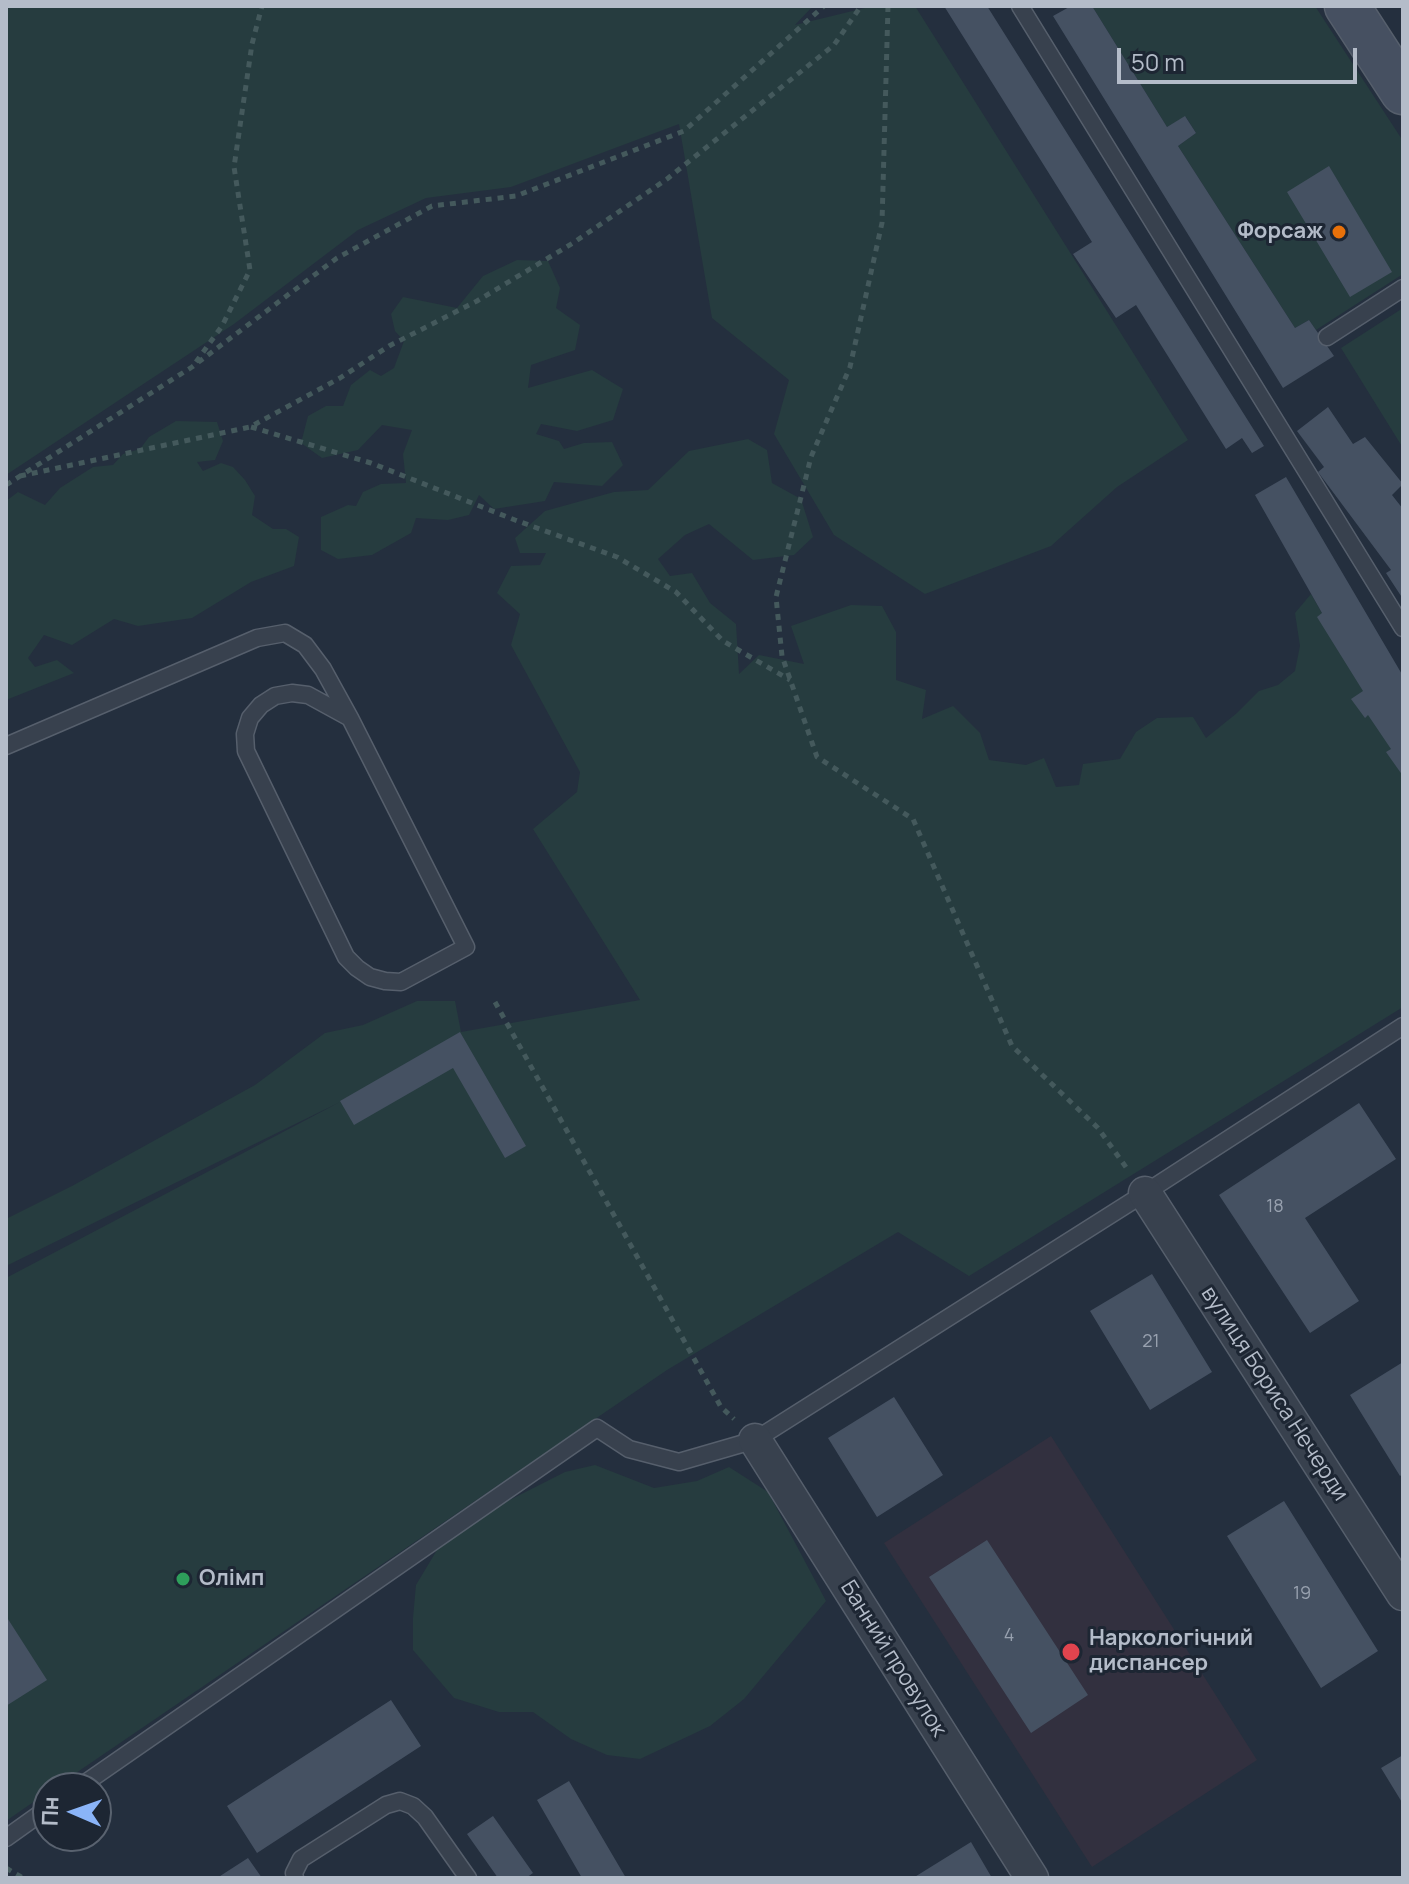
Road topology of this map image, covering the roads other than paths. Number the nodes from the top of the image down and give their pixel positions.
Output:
1 (1020, 6) edge
2 (1347, 6) edge
3 (1403, 92) edge
4 (1403, 288) edge
5 (1327, 337) dead end
6 (1403, 628) edge
7 (350, 718) junction
8 (6, 746) edge
9 (1403, 1026) edge
10 (1145, 1193) junction
11 (755, 1440) junction
12 (1403, 1594) edge
13 (101, 1772) edge
14 (32, 1819) edge
15 (6, 1838) edge
16 (295, 1878) edge
17 (468, 1878) edge
18 (1032, 1878) edge

1 - 6 lane
2 - 3 main road
4 - 5 lane
7 - 7 lane
7 - 8 lane
9 - 10 lane
10 - 11 lane
10 - 12 street, вулиця Бориса Нечерди
11 - 13 lane
11 - 18 street, Банний провулок
14 - 15 lane
16 - 17 lane

